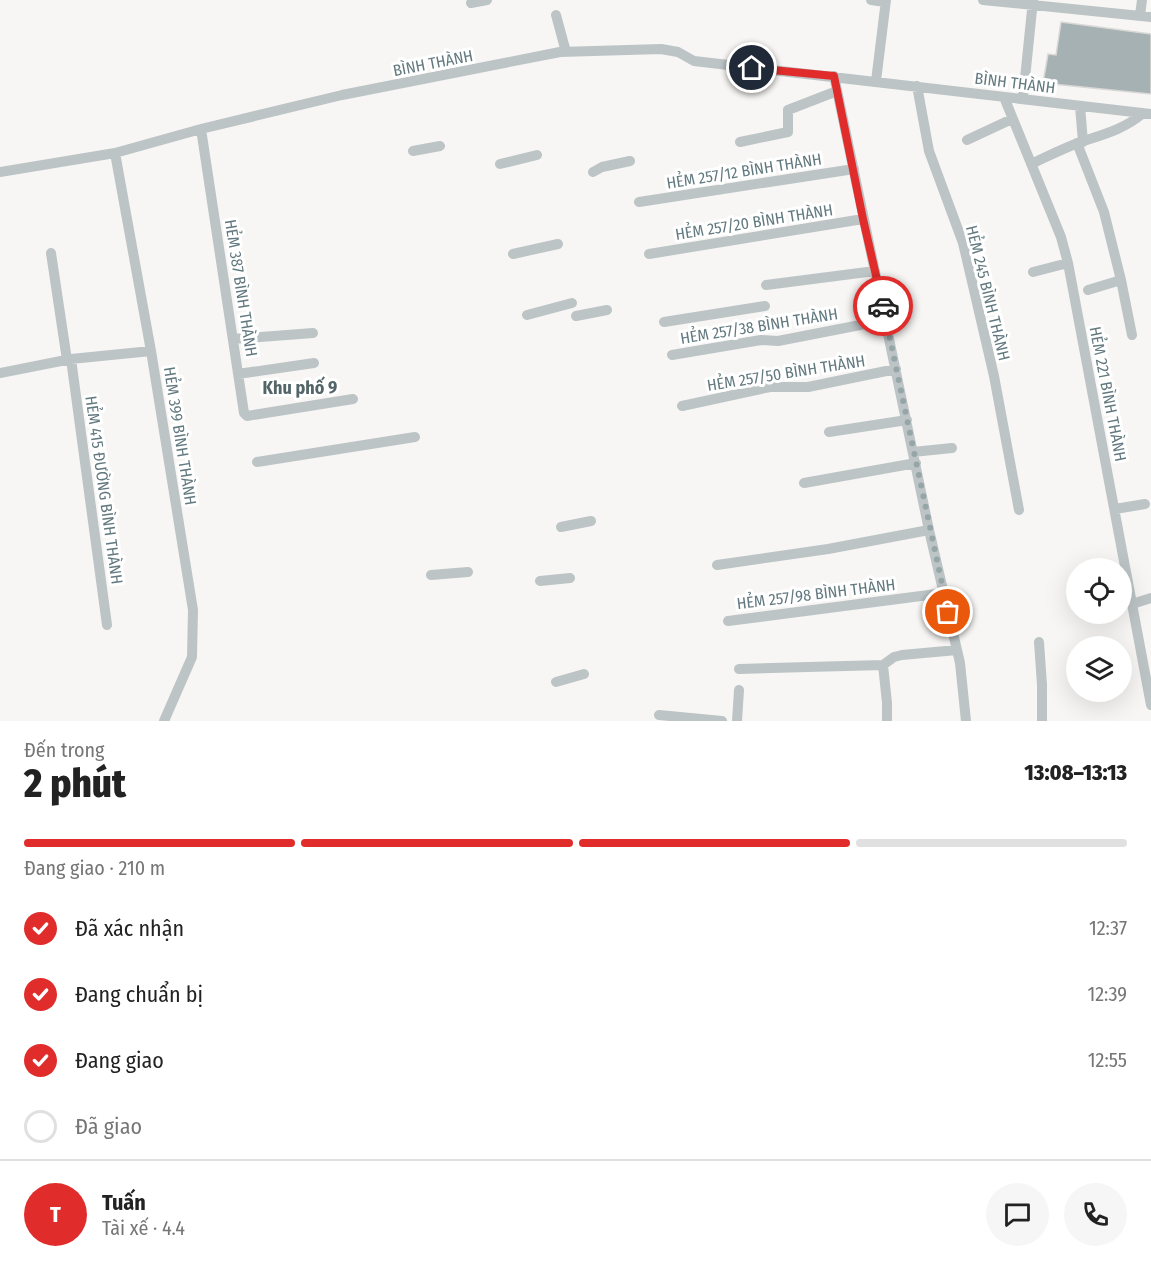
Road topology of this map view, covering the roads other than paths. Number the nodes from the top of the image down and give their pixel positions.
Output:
1 (487, 0) edge
2 (871, 0) edge
3 (983, 0) edge
4 (1109, 0) edge
5 (1142, 0) edge
6 (885, 1) edge
7 (471, 3) dead end
8 (1033, 3) edge
9 (1107, 13) junction
10 (556, 15) dead end
11 (1145, 16) edge
12 (566, 52) junction
13 (834, 76) junction
14 (876, 81) junction
15 (917, 86) junction
16 (837, 90) junction
17 (1004, 97) junction
18 (1023, 98) junction
19 (1080, 106) junction
20 (1146, 114) edge
21 (1012, 119) junction
22 (201, 129) junction
23 (967, 140) dead end
24 (740, 142) dead end
25 (1080, 142) junction
26 (440, 146) dead end
27 (413, 151) dead end
28 (115, 153) junction
29 (537, 155) dead end
30 (630, 161) dead end
31 (500, 164) dead end
32 (1031, 164) junction
33 (854, 169) junction
34 (593, 171) dead end
35 (0, 172) edge
36 (639, 202) dead end
37 (863, 219) junction
38 (558, 243) dead end
39 (51, 253) dead end
40 (513, 254) dead end
41 (650, 254) dead end
42 (1068, 263) junction
43 (875, 271) junction
44 (1033, 272) dead end
45 (1121, 280) junction
46 (766, 285) dead end
47 (1088, 290) dead end
48 (572, 303) dead end
49 (765, 306) dead end
50 (607, 310) dead end
51 (527, 315) dead end
52 (576, 316) dead end
53 (886, 321) junction
54 (664, 322) dead end
55 (313, 333) dead end
56 (1132, 335) dead end
57 (233, 339) junction
58 (151, 351) junction
59 (672, 355) dead end
60 (69, 360) junction
61 (314, 363) dead end
62 (896, 369) junction
63 (0, 373) edge
64 (238, 374) junction
65 (353, 399) dead end
66 (681, 406) dead end
67 (907, 420) junction
68 (829, 432) dead end
69 (415, 437) dead end
70 (952, 448) dead end
71 (915, 457) junction
72 (257, 462) dead end
73 (804, 483) dead end
74 (1145, 504) dead end
75 (1114, 508) junction
76 (1019, 510) dead end
77 (591, 521) dead end
78 (561, 527) dead end
79 (929, 530) junction
80 (1123, 558) edge
81 (717, 565) dead end
82 (468, 572) dead end
83 (431, 574) dead end
84 (570, 579) dead end
85 (540, 581) dead end
86 (944, 593) junction
87 (1151, 598) edge
88 (1132, 604) joint
89 (728, 621) dead end
90 (107, 625) dead end
91 (1039, 642) dead end
92 (957, 650) junction
93 (1147, 661) edge
94 (883, 665) junction
95 (739, 669) dead end
96 (584, 674) dead end
97 (556, 682) dead end
98 (739, 690) dead end
99 (1151, 705) edge
100 (659, 716) dead end
101 (164, 721) edge
102 (722, 721) edge
103 (737, 721) edge
104 (887, 721) edge
105 (966, 721) edge
106 (1042, 721) edge

1 - 7 street
2 - 6 street
3 - 8 street
4 - 9 street
5 - 11 street
6 - 14 street
8 - 9 street
8 - 18 street
9 - 11 street
10 - 12 street
12 - 13 street, BÌNH THÀNH
12 - 22 street, BÌNH THÀNH
13 - 14 street, BÌNH THÀNH
13 - 16 street
14 - 15 street, BÌNH THÀNH
15 - 17 street, BÌNH THÀNH
15 - 76 street, HẺM 245 BÌNH THÀNH
16 - 24 street
16 - 33 street
17 - 18 street, BÌNH THÀNH
17 - 21 street, HẺM 221 BÌNH THÀNH
18 - 19 street, BÌNH THÀNH
19 - 20 street, BÌNH THÀNH
19 - 25 street
20 - 25 street
21 - 23 street
21 - 32 street, HẺM 221 BÌNH THÀNH
22 - 28 street, BÌNH THÀNH
22 - 57 street, HẺM 387 BÌNH THÀNH
25 - 32 street
25 - 45 street
26 - 27 street
28 - 35 street, BÌNH THÀNH
28 - 58 street, HẺM 399 BÌNH THÀNH
29 - 31 street
30 - 34 street
32 - 42 street, HẺM 221 BÌNH THÀNH
33 - 36 street, HẺM 257/12 BÌNH THÀNH
33 - 37 street
37 - 41 street, HẺM 257/20 BÌNH THÀNH
37 - 43 street
38 - 40 street
39 - 60 street, HẺM 415 ĐƯỜNG BÌNH THÀNH
42 - 44 street
42 - 75 street, HẺM 221 BÌNH THÀNH
43 - 46 street
43 - 53 street
45 - 47 street
45 - 56 street
48 - 51 street
49 - 54 street
50 - 52 street
53 - 59 street, HẺM 257/38 BÌNH THÀNH
53 - 62 street
55 - 57 street
57 - 64 street, HẺM 387 BÌNH THÀNH
58 - 60 street
58 - 101 street, HẺM 399 BÌNH THÀNH
60 - 63 street
60 - 90 street, HẺM 415 ĐƯỜNG BÌNH THÀNH
61 - 64 street
62 - 66 street, HẺM 257/50 BÌNH THÀNH
62 - 67 street
64 - 65 street, HẺM 387 BÌNH THÀNH
67 - 68 street
67 - 71 street
69 - 72 street
70 - 71 street
71 - 73 street
71 - 79 street
74 - 75 street
75 - 80 street, HẺM 221 BÌNH THÀNH
77 - 78 street
79 - 81 street
79 - 86 street
82 - 83 street
84 - 85 street
86 - 89 street, HẺM 257/98 BÌNH THÀNH
86 - 92 street
87 - 88 street
88 - 93 street, HẺM 221 BÌNH THÀNH
91 - 106 street
92 - 94 street
92 - 105 street
93 - 99 street, HẺM 221 BÌNH THÀNH
94 - 95 street
94 - 104 street
96 - 97 street
98 - 103 street
100 - 102 street

